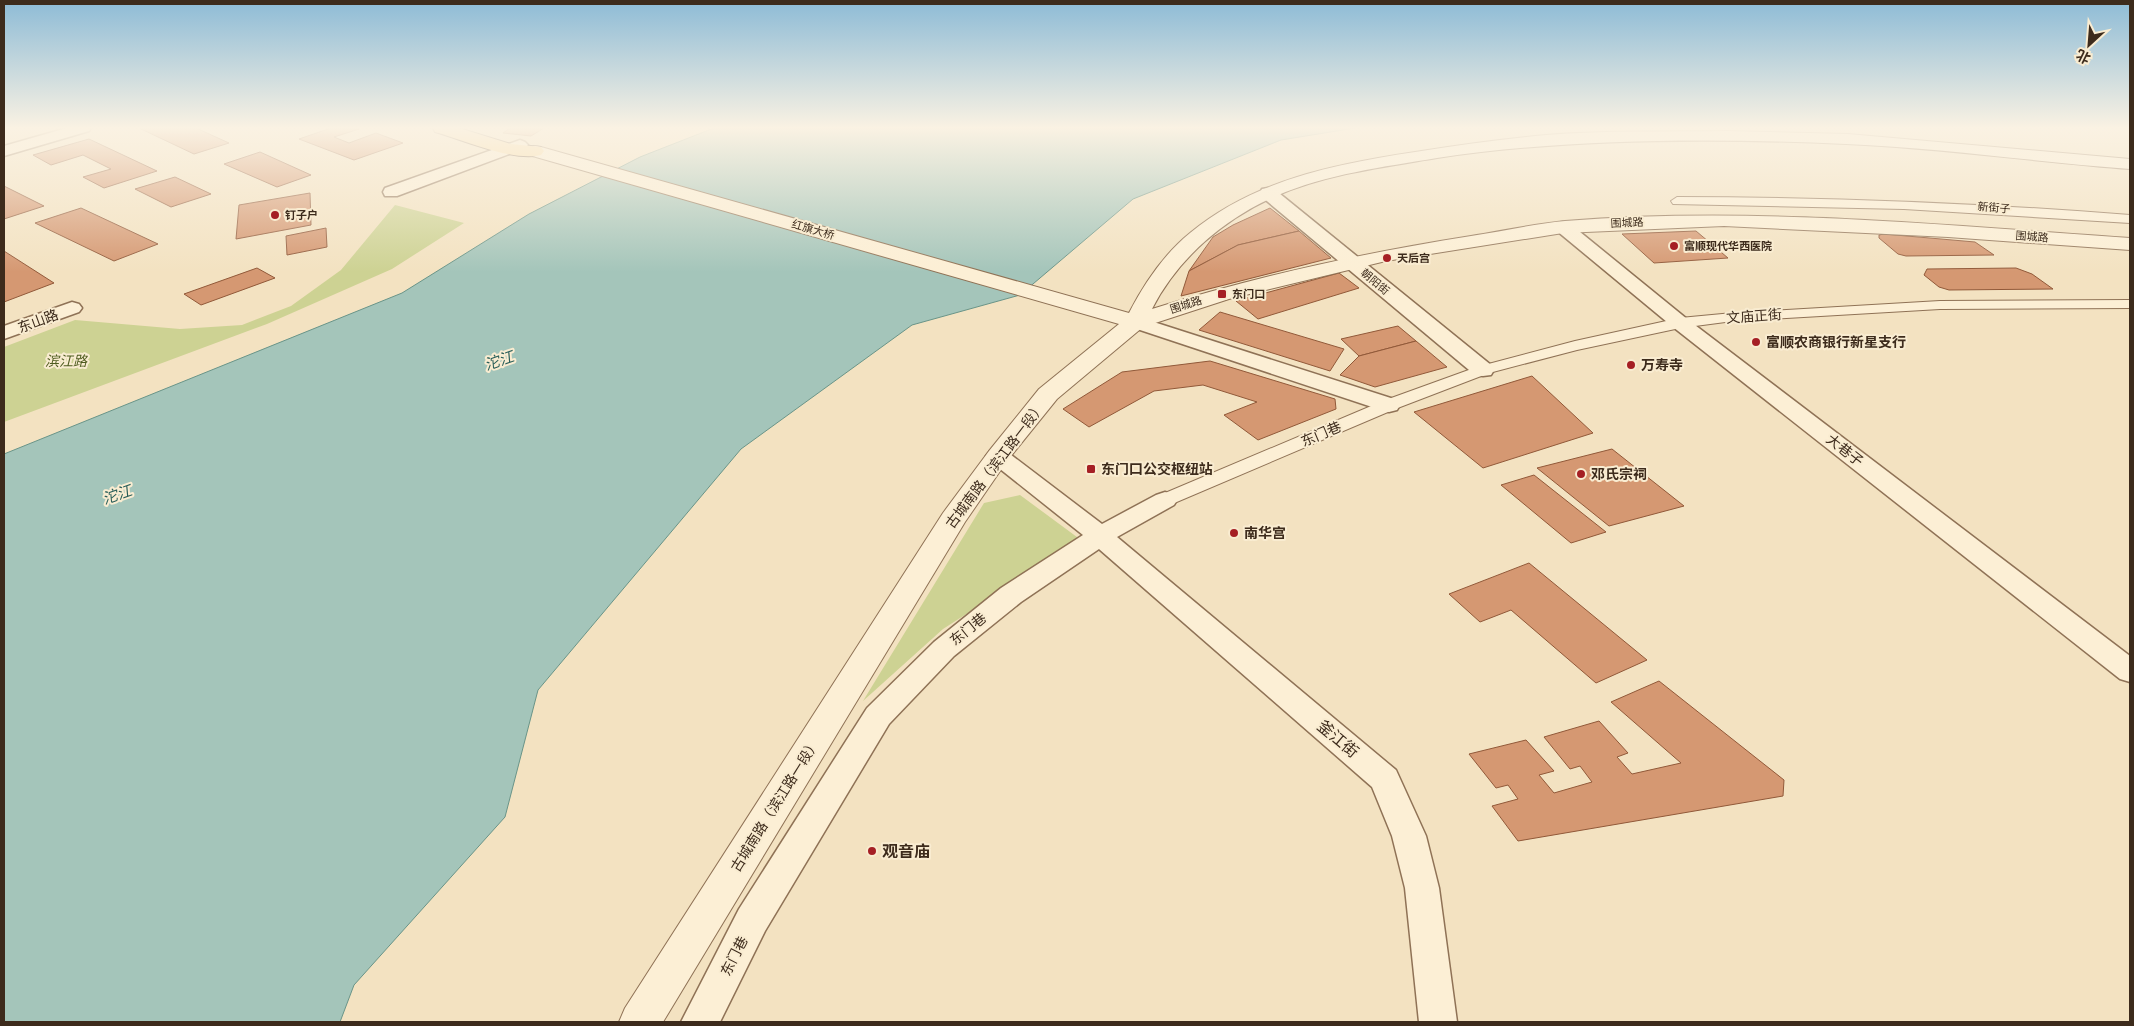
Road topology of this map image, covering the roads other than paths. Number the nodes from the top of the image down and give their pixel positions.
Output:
1 (440, 176) edge
2 (621, 176) edge
3 (1321, 176) edge
4 (392, 192) dead end
5 (1268, 193) junction
6 (1678, 201) dead end
7 (2130, 219) edge
8 (1563, 227) junction
9 (2130, 244) edge
10 (1352, 262) junction
11 (2130, 304) edge
12 (72, 308) dead end
13 (1135, 322) junction
14 (1680, 323) junction
15 (4, 333) edge
16 (1483, 370) junction
17 (1389, 405) junction
18 (998, 456) junction
19 (1165, 500) joint
20 (1100, 536) junction
21 (2130, 671) edge
22 (640, 1022) edge
23 (700, 1022) edge
24 (1438, 1022) edge

1 - 4 street
2 - 13 street, 红旗大桥
3 - 5 street, 古城南路（滨江路一段）
5 - 10 street, 朝阳街
5 - 13 street, 古城南路（滨江路一段）
6 - 7 street, 新街子
8 - 9 street, 围城路
8 - 10 street, 围城路
8 - 14 street, 大巷子
10 - 13 street, 围城路
10 - 16 street, 朝阳街
11 - 14 street, 文庙正街
12 - 15 street, 东山路
13 - 17 street
13 - 18 street, 古城南路（滨江路一段）
14 - 16 street, 文庙正街
14 - 21 street, 大巷子
16 - 17 street, 文庙正街
17 - 19 street, 东门巷
18 - 20 street, 釜江街
18 - 22 street, 古城南路（滨江路一段）
19 - 20 street, 东门巷
20 - 23 street, 东门巷
20 - 24 street, 釜江街

